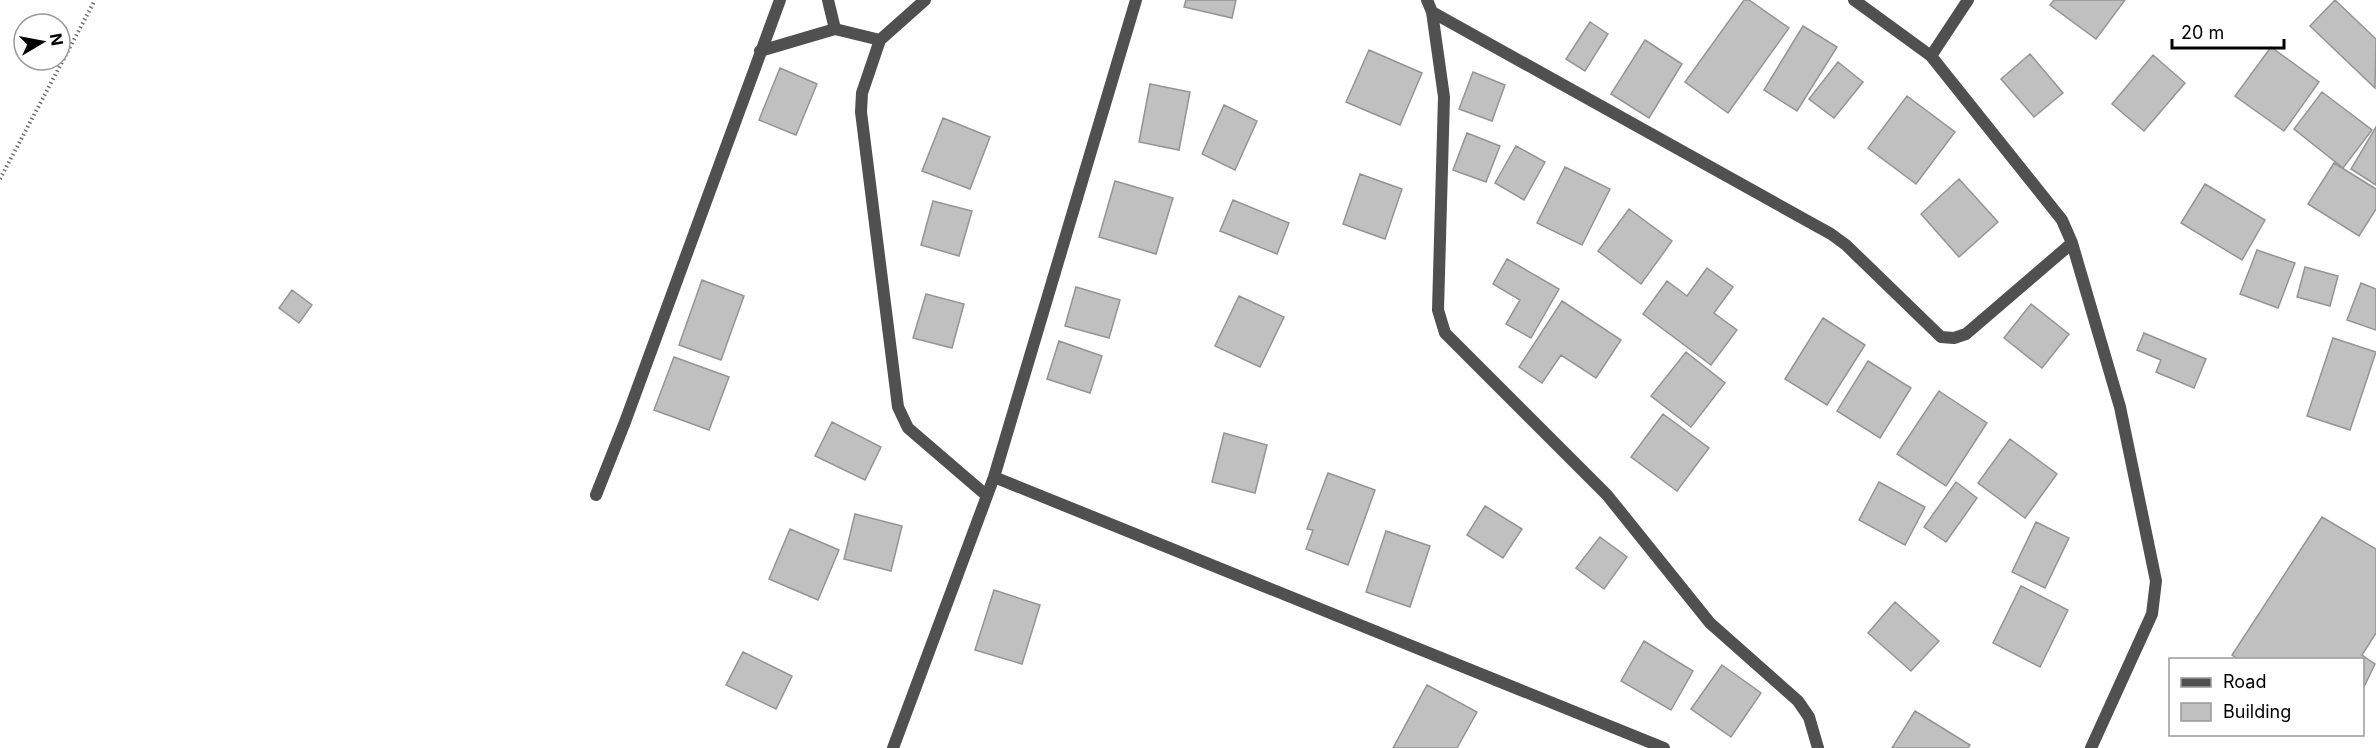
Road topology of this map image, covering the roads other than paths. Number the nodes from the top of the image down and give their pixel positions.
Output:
1 (780, 0) edge
2 (828, 0) edge
3 (925, 0) edge
4 (1136, 0) edge
5 (1854, 0) edge
6 (1968, 0) edge
7 (1430, 6) edge
8 (835, 29) junction
9 (880, 40) junction
10 (760, 51) junction
11 (1931, 56) junction
12 (2072, 243) junction
13 (994, 477) junction
14 (596, 495) dead end
15 (986, 495) junction
16 (893, 748) edge
17 (1664, 748) edge
18 (1818, 748) edge
19 (2091, 748) edge

1 - 10 street
2 - 8 street
3 - 9 street
4 - 13 street
5 - 11 street
6 - 11 street
7 - 12 street
7 - 18 street
8 - 9 street
8 - 10 street
9 - 15 street
10 - 14 street
11 - 12 street
12 - 19 street
13 - 15 street
13 - 17 street
15 - 16 street

